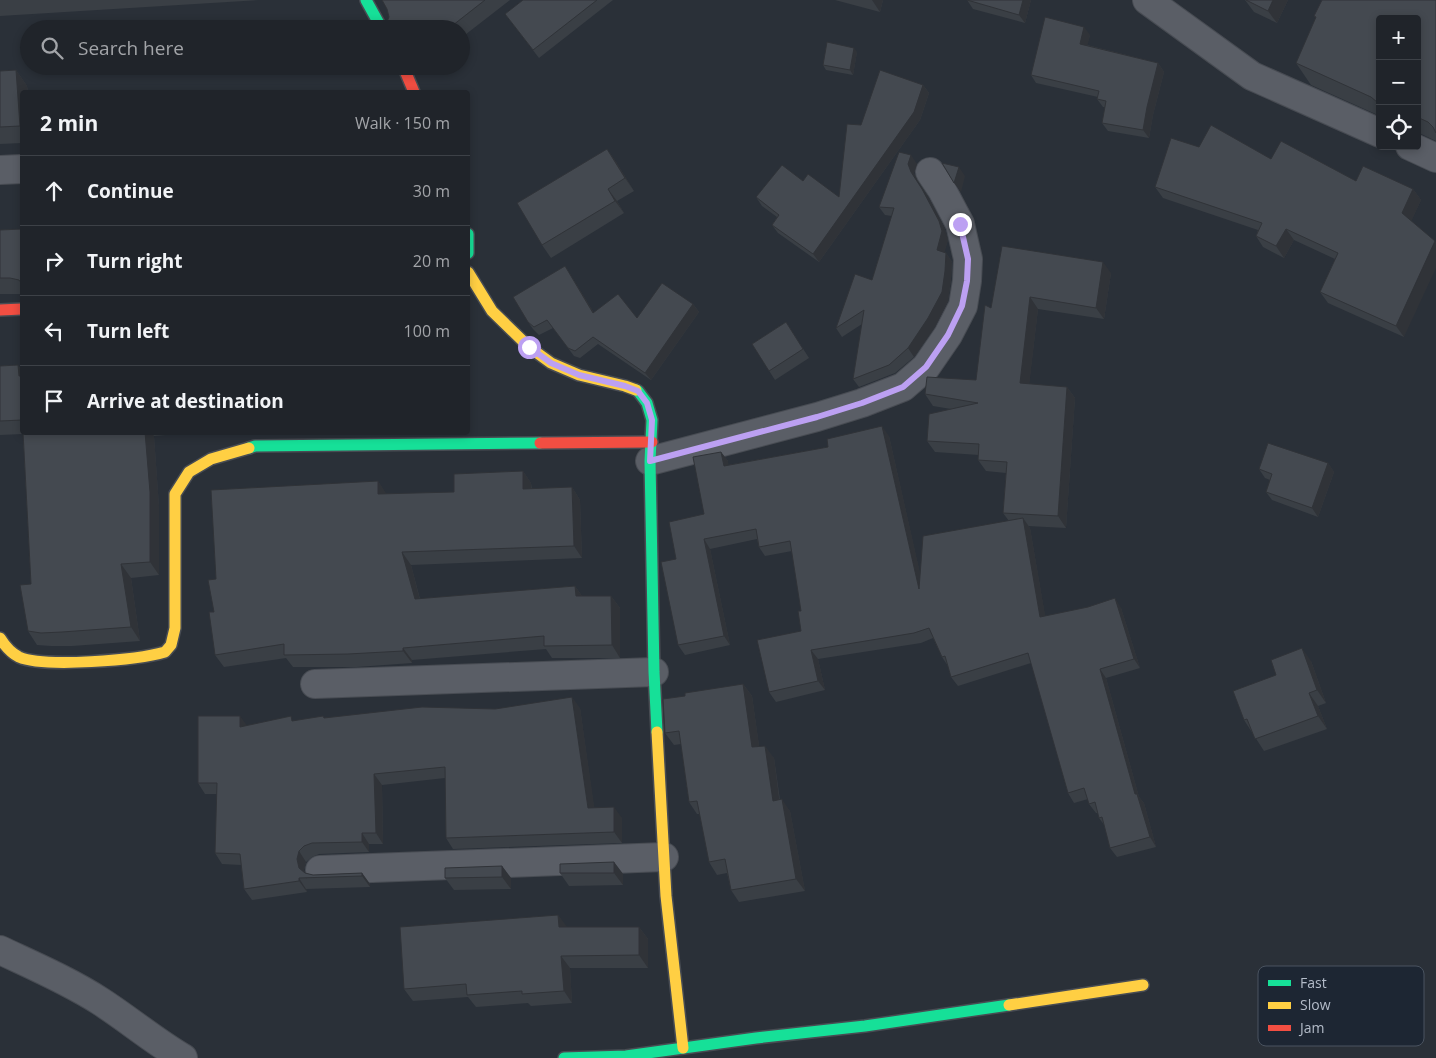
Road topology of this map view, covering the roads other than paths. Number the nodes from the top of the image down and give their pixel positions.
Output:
1 (366, 0) edge
2 (1147, 0) edge
3 (377, 20) edge
4 (407, 75) edge
5 (413, 90) edge
6 (1376, 131) edge
7 (1419, 150) edge
8 (1436, 158) edge
9 (20, 169) edge
10 (0, 170) edge
11 (930, 172) dead end
12 (470, 275) edge
13 (20, 309) edge
14 (0, 310) edge
15 (651, 451) junction
16 (0, 638) edge
17 (654, 672) junction
18 (315, 684) dead end
19 (664, 857) junction
20 (320, 870) dead end
21 (0, 950) edge
22 (1143, 984) dead end
23 (683, 1048) junction
24 (183, 1058) edge
25 (564, 1058) edge

1 - 3 street
2 - 6 street
4 - 5 street
7 - 8 street
9 - 10 street
11 - 15 street
12 - 15 street
13 - 14 street
15 - 16 street
15 - 17 street
17 - 18 street
17 - 19 street
19 - 20 street
19 - 23 street
21 - 24 street
22 - 23 street
23 - 25 street

